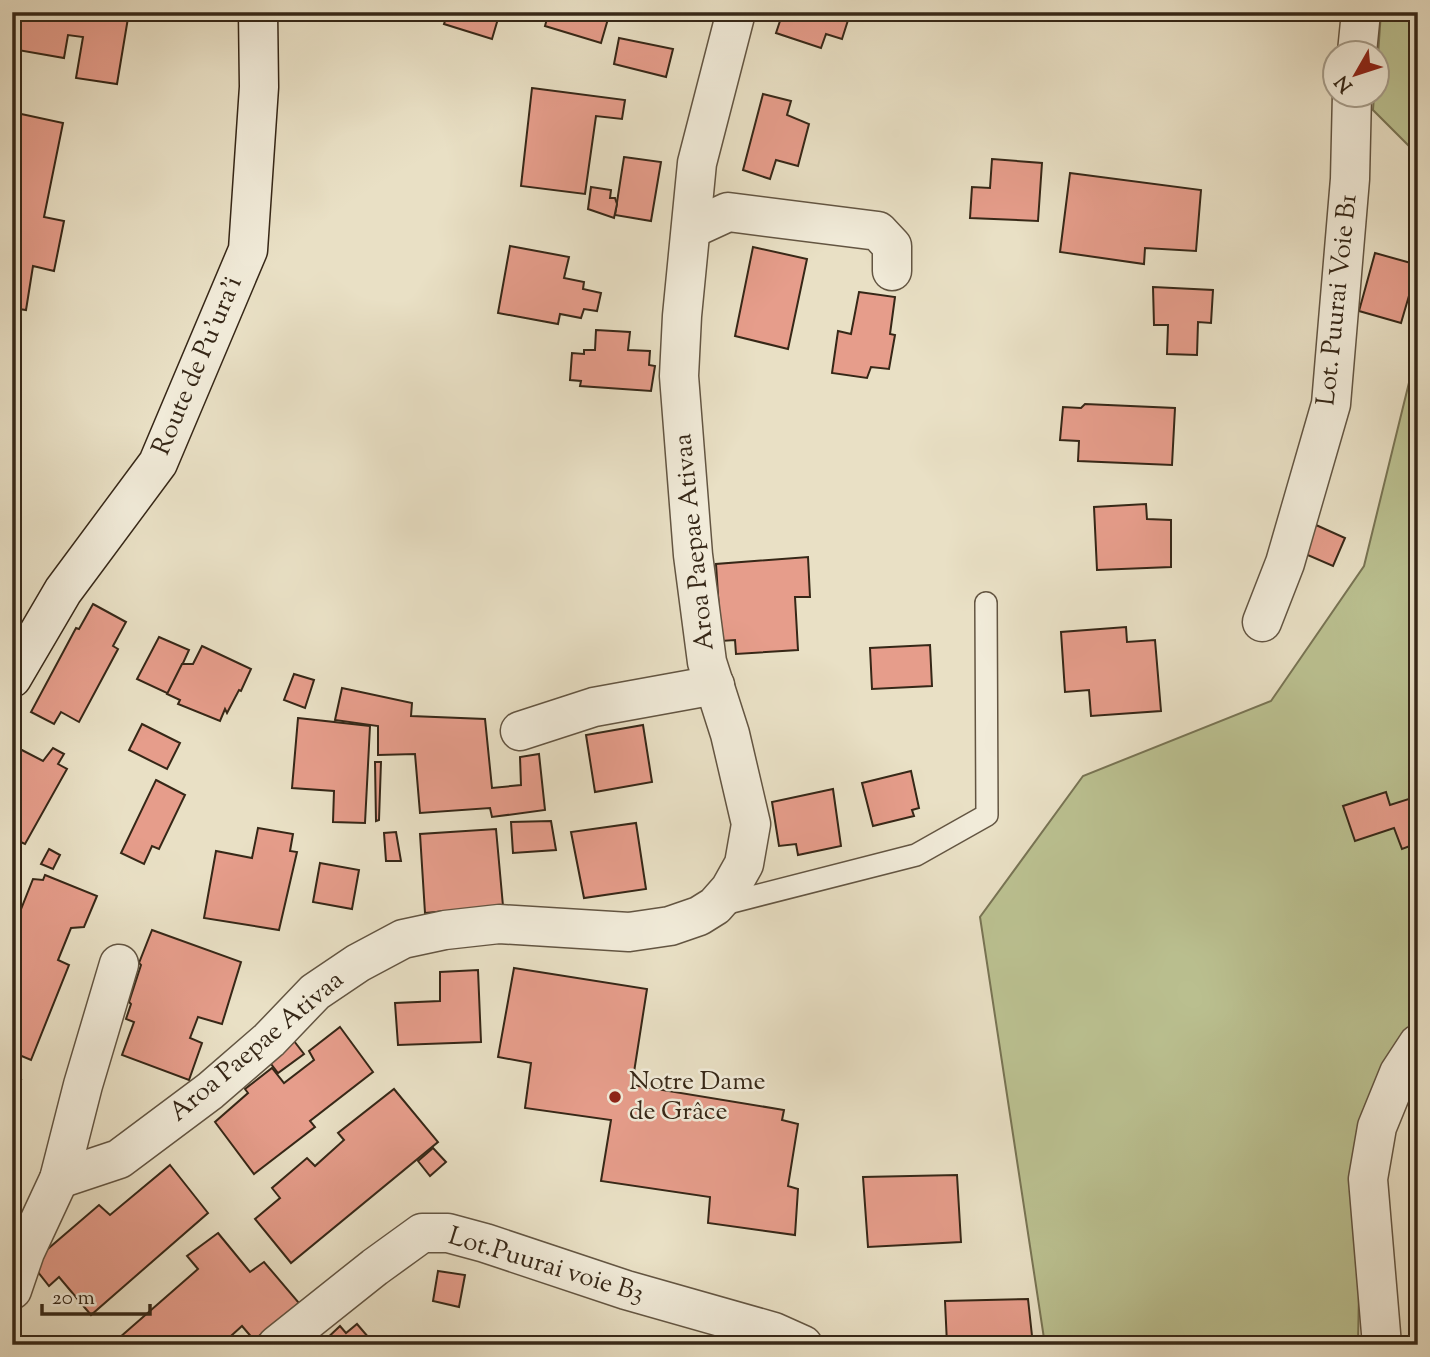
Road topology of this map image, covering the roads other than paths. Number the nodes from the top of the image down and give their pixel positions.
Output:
1 (258, 12) edge
2 (736, 12) edge
3 (1361, 12) edge
4 (1358, 38) edge
5 (1352, 108) edge
6 (691, 229) junction
7 (892, 271) dead end
8 (986, 603) dead end
9 (1262, 622) dead end
10 (12, 678) edge
11 (715, 685) junction
12 (520, 731) dead end
13 (715, 906) junction
14 (120, 964) dead end
15 (1418, 1044) edge
16 (59, 1179) junction
17 (12, 1290) edge
18 (277, 1345) edge
19 (803, 1345) edge
20 (1382, 1345) edge

1 - 10 street, Route de Pu'ura'i
2 - 6 street, Aroa Paepae Ativaa
3 - 4 street
5 - 9 street, Lot. Puurai Voie B1
6 - 7 street
6 - 11 street, Aroa Paepae Ativaa
8 - 13 lane
11 - 12 street
11 - 13 street, Aroa Paepae Ativaa
13 - 16 street, Aroa Paepae Ativaa
14 - 16 street
15 - 20 street
16 - 17 street
18 - 19 street, Lot.Puurai voie B3

